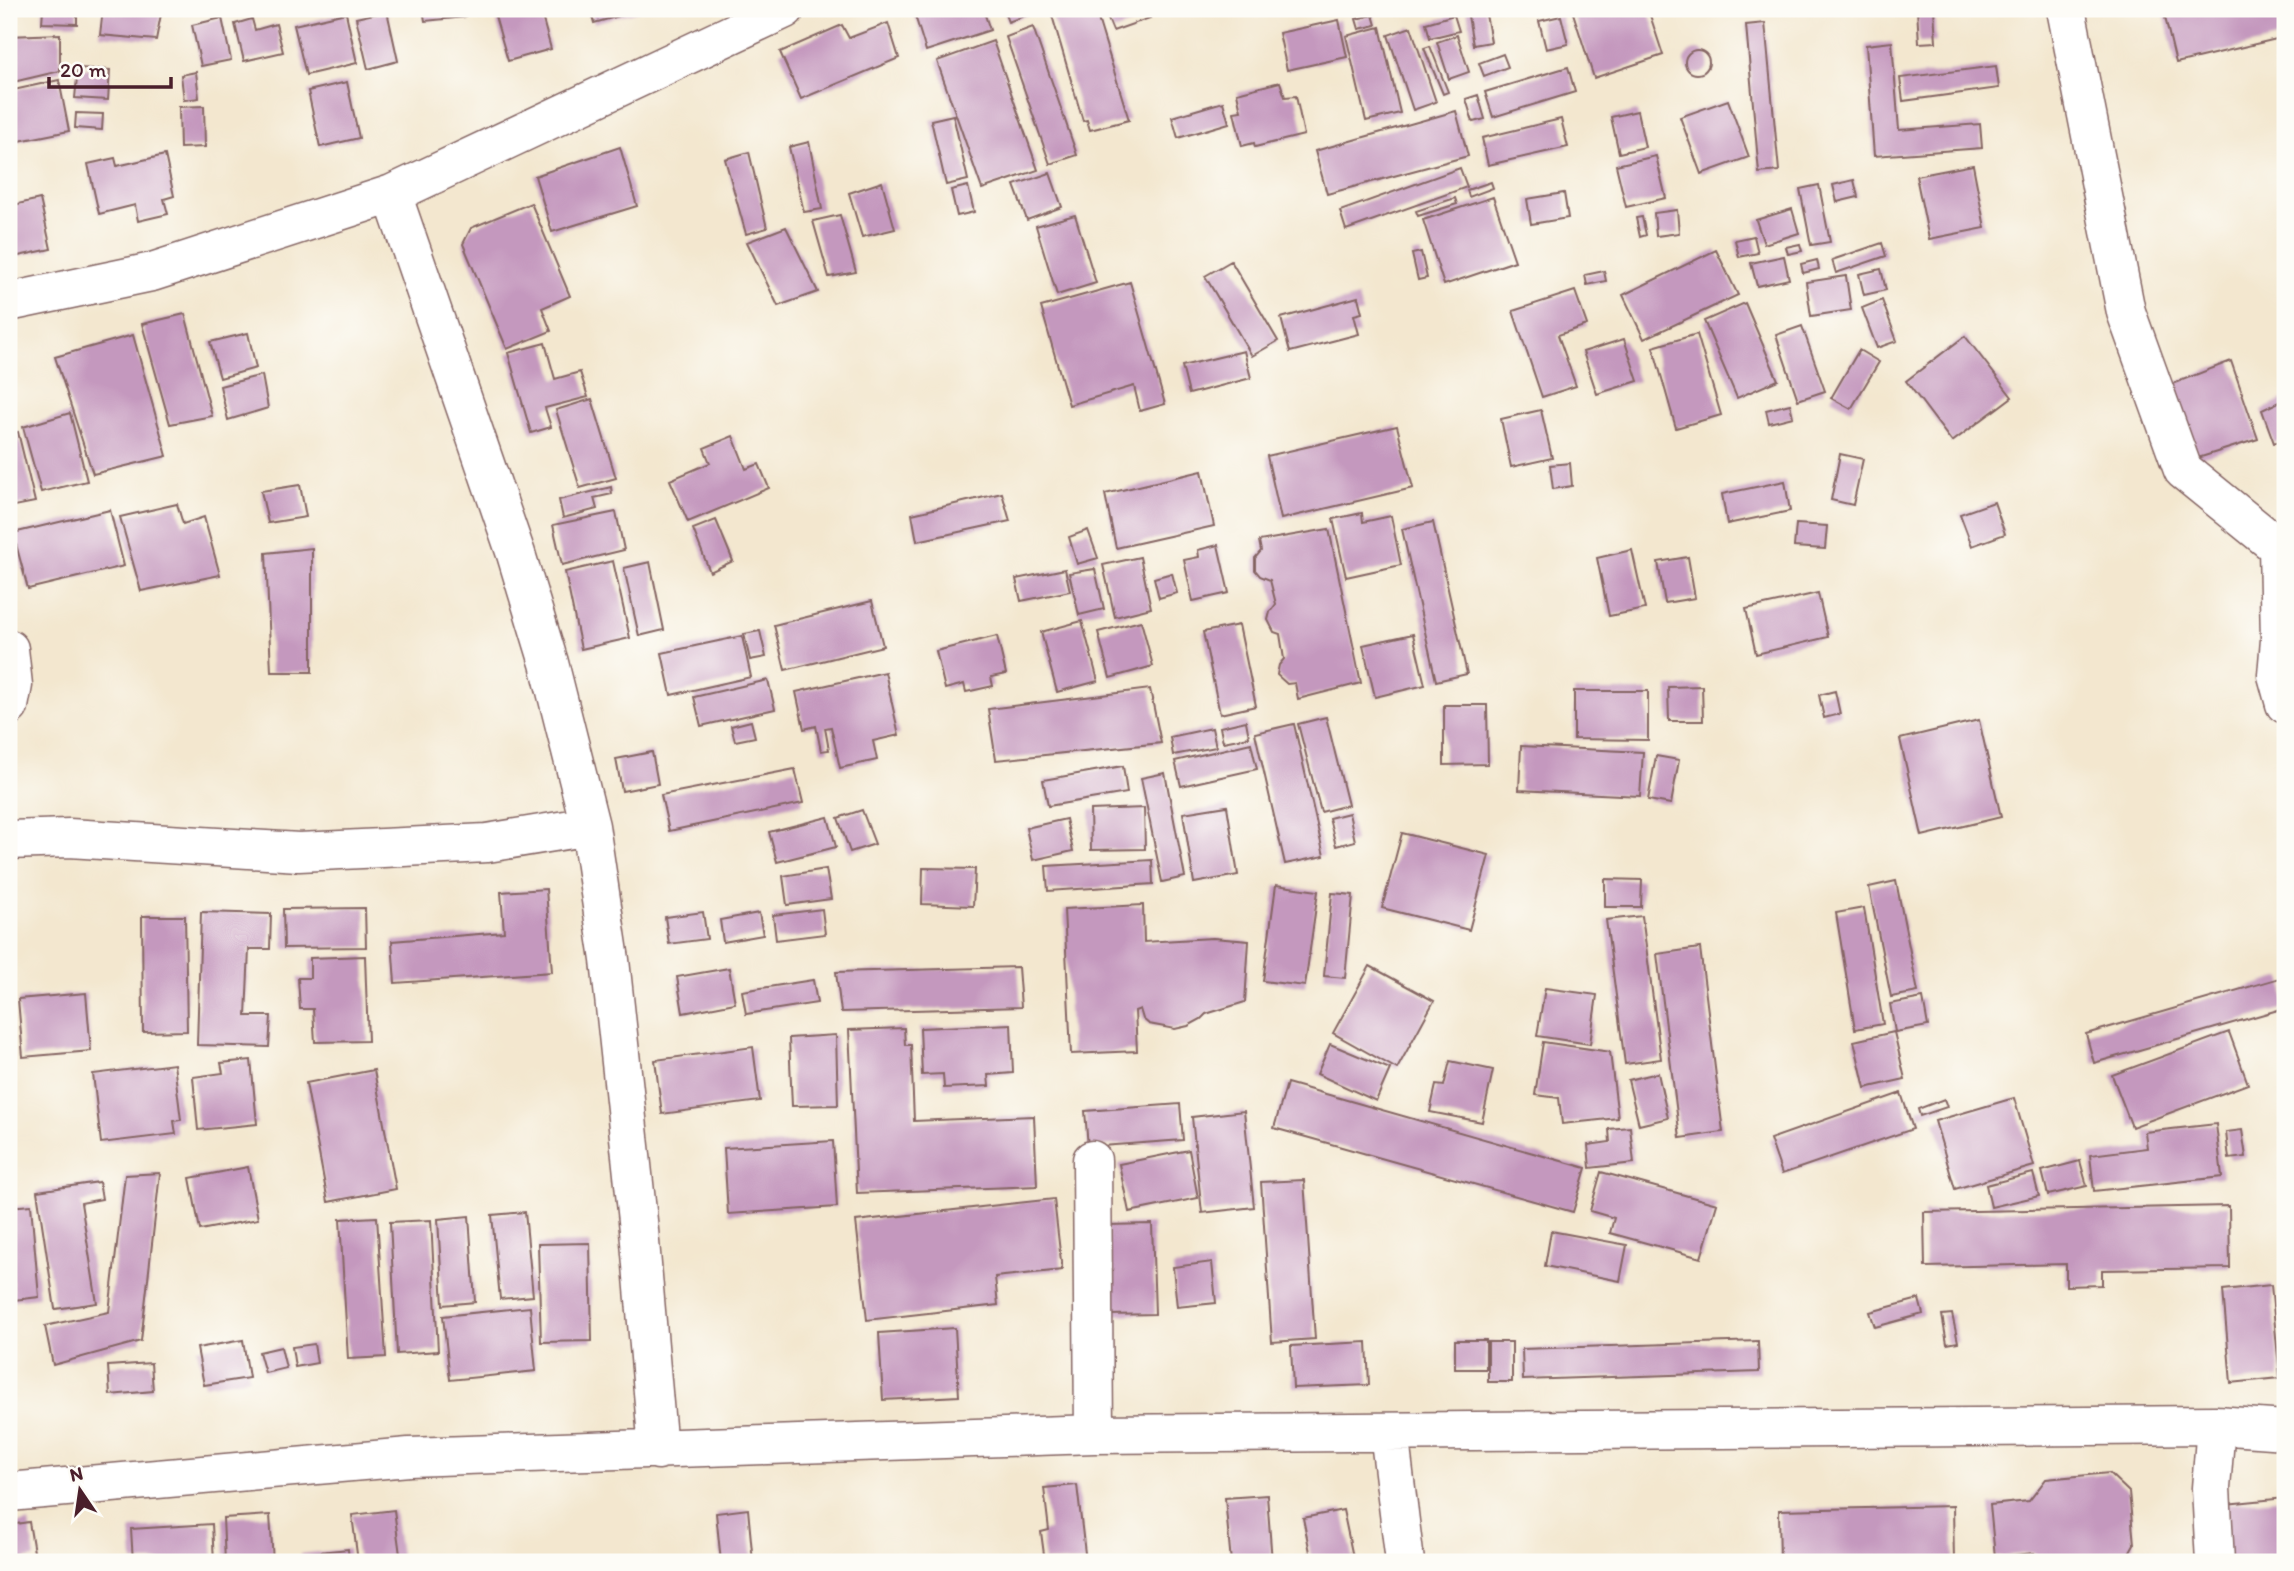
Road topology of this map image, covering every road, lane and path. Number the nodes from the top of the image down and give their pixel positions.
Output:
1 (785, 9) edge
2 (2066, 9) edge
3 (392, 194) junction
4 (9, 302) edge
5 (2281, 548) edge
6 (9, 649) edge
7 (2285, 704) edge
8 (9, 706) edge
9 (590, 826) junction
10 (9, 840) edge
11 (1092, 1160) dead end
12 (2216, 1425) junction
13 (2285, 1430) edge
14 (1389, 1433) junction
15 (1094, 1434) junction
16 (658, 1450) junction
17 (9, 1492) edge
18 (1405, 1562) edge
19 (2215, 1562) edge

1 - 3 street
2 - 5 street
3 - 4 street
3 - 9 street
5 - 7 street
6 - 8 street
9 - 10 street
9 - 16 street
11 - 15 street
12 - 13 street
12 - 14 street
12 - 19 street
14 - 15 street
14 - 18 street
15 - 16 street
16 - 17 street

